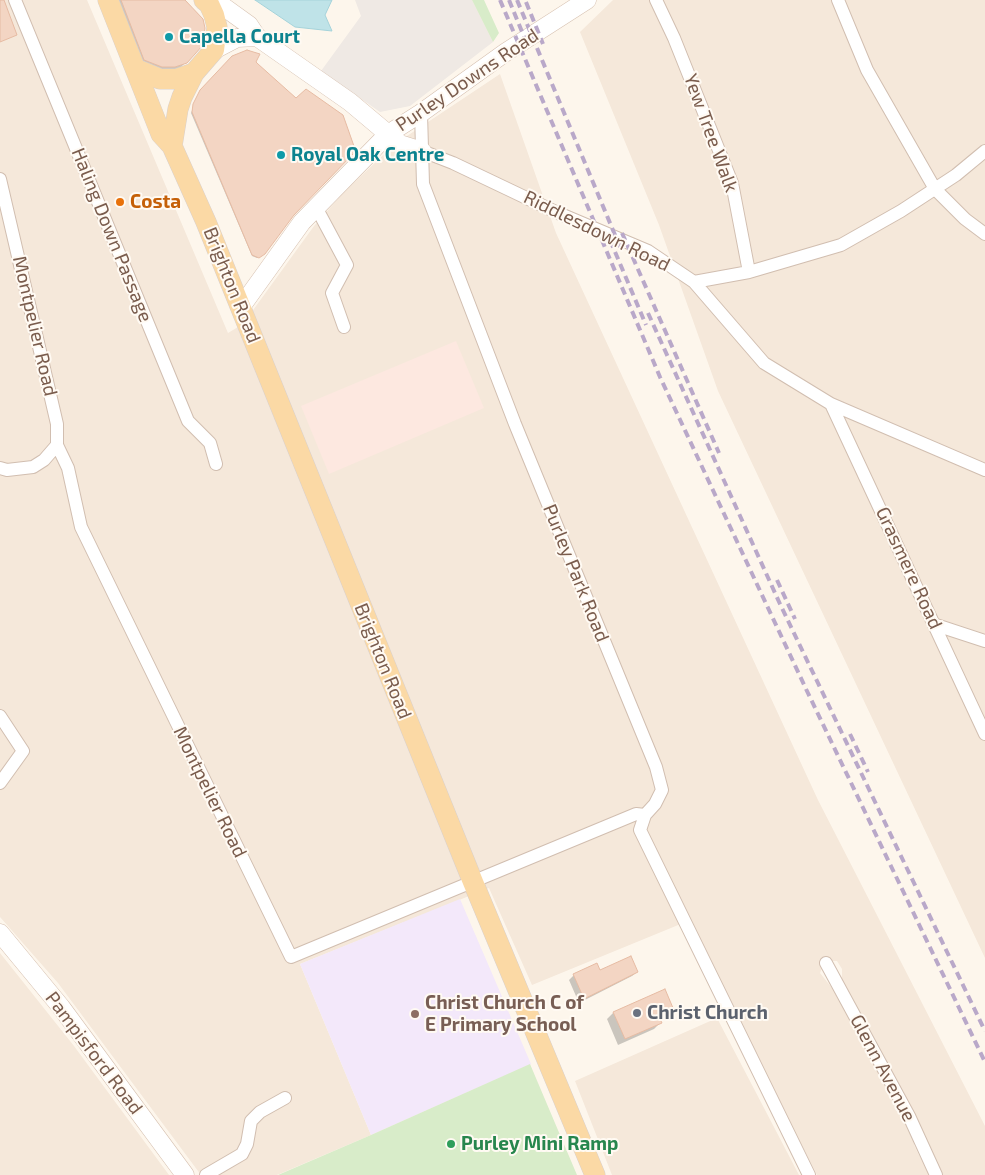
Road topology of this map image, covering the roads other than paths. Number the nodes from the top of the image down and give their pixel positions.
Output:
1 (15, 0) edge
2 (108, 0) edge
3 (587, 0) edge
4 (656, 0) edge
5 (838, 0) edge
6 (206, 2) edge
7 (257, 37) junction
8 (214, 50) junction
9 (136, 69) junction
10 (194, 74) junction
11 (421, 113) junction
12 (388, 134) junction
13 (172, 146) junction
14 (422, 151) junction
15 (985, 151) edge
16 (0, 179) edge
17 (935, 189) junction
18 (316, 206) junction
19 (985, 234) edge
20 (749, 272) junction
21 (694, 282) junction
22 (241, 307) junction
23 (344, 327) dead end
24 (832, 404) junction
25 (57, 444) junction
26 (216, 464) dead end
27 (0, 468) edge
28 (985, 470) edge
29 (936, 625) junction
30 (985, 640) edge
31 (0, 716) edge
32 (985, 734) edge
33 (0, 783) edge
34 (645, 815) junction
35 (473, 882) junction
36 (0, 933) edge
37 (826, 963) dead end
38 (285, 1098) dead end
39 (185, 1175) edge
40 (206, 1175) edge
41 (595, 1175) edge
42 (809, 1175) edge
43 (936, 1175) edge

1 - 26 street, Haling Down Passage
2 - 9 main road, Brighton Road
3 - 11 street, Purley Downs Road
4 - 20 street, Yew Tree Walk
5 - 17 street
6 - 7 street, Riddlesdown Road
6 - 8 main road
7 - 8 street
7 - 12 street, Riddlesdown Road
8 - 10 main road
9 - 10 main road
9 - 13 main road, Brighton Road
10 - 13 main road
11 - 12 street, Purley Downs Road
11 - 14 street
12 - 14 street, Riddlesdown Road
12 - 18 street, Purley Downs Road
13 - 22 main road, Brighton Road
14 - 21 street, Riddlesdown Road
14 - 34 street, Purley Park Road
15 - 17 street
16 - 25 street, Montpelier Road
17 - 19 street
17 - 20 street
18 - 22 street, Purley Downs Road
18 - 23 street
20 - 21 street
21 - 24 street, Riddlesdown Road
22 - 35 main road, Brighton Road
24 - 28 street, Riddlesdown Road
24 - 29 street, Grasmere Road
25 - 27 street
25 - 35 street, Montpelier Road
29 - 30 street
29 - 32 street, Grasmere Road
31 - 33 street
34 - 35 street
34 - 42 street
35 - 41 main road, Brighton Road
36 - 39 street, Pampisford Road
37 - 43 street, Glenn Avenue
38 - 40 street

